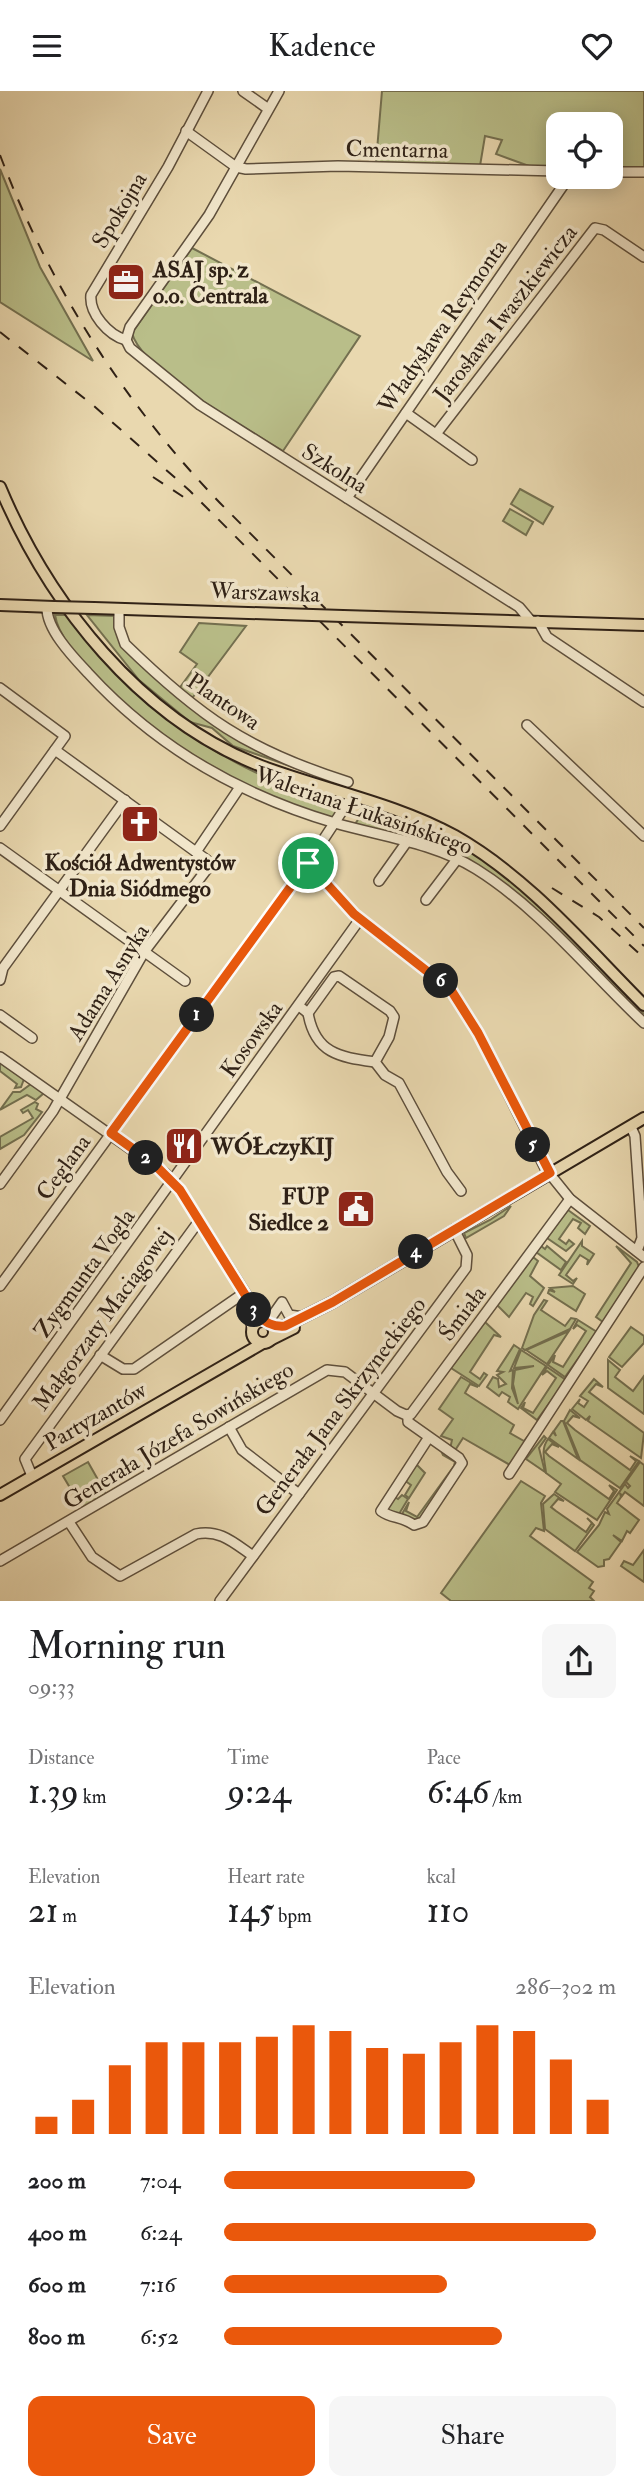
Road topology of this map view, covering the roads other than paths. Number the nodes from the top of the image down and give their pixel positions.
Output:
1 (208, 91) edge
2 (243, 91) edge
3 (279, 91) edge
4 (267, 108) junction
5 (186, 131) junction
6 (236, 167) junction
7 (546, 171) edge
8 (623, 172) edge
9 (644, 172) edge
10 (561, 189) edge
11 (644, 257) edge
12 (125, 340) junction
13 (406, 413) junction
14 (436, 434) junction
15 (471, 460) dead end
16 (0, 487) edge
17 (347, 498) junction
18 (0, 605) edge
19 (51, 607) junction
20 (119, 608) junction
21 (534, 620) junction
22 (644, 625) edge
23 (0, 688) edge
24 (644, 702) edge
25 (527, 725) dead end
26 (55, 750) junction
27 (348, 782) dead end
28 (240, 787) junction
29 (352, 796) junction
30 (125, 800) junction
31 (336, 823) junction
32 (0, 826) edge
33 (644, 836) edge
34 (405, 843) junction
35 (0, 848) edge
36 (196, 852) junction
37 (458, 858) junction
38 (308, 863) junction
39 (379, 881) dead end
40 (60, 891) junction
41 (426, 900) dead end
42 (360, 919) junction
43 (144, 952) junction
44 (0, 980) edge
45 (185, 981) dead end
46 (644, 1005) edge
47 (299, 1006) junction
48 (308, 1013) junction
49 (0, 1015) edge
50 (644, 1023) edge
51 (32, 1038) dead end
52 (0, 1057) edge
53 (375, 1062) junction
54 (61, 1098) junction
55 (644, 1118) edge
56 (631, 1127) junction
57 (111, 1133) junction
58 (550, 1173) junction
59 (173, 1181) junction
60 (0, 1184) edge
61 (461, 1191) dead end
62 (570, 1199) junction
63 (199, 1221) junction
64 (454, 1229) junction
65 (641, 1254) edge
66 (644, 1267) edge
67 (0, 1286) edge
68 (243, 1292) junction
69 (333, 1302) junction
70 (304, 1317) junction
71 (268, 1323) junction
72 (252, 1330) junction
73 (267, 1341) junction
74 (100, 1355) junction
75 (211, 1373) junction
76 (374, 1394) junction
77 (408, 1415) junction
78 (0, 1420) edge
79 (229, 1427) junction
80 (429, 1437) junction
81 (509, 1474) dead end
82 (32, 1476) junction
83 (299, 1494) junction
84 (0, 1495) edge
85 (69, 1522) junction
86 (253, 1556) junction
87 (0, 1561) edge
88 (220, 1601) edge

1 - 5 street, Spokojna
2 - 4 street
3 - 4 street
4 - 6 street
5 - 6 street
5 - 12 street, Spokojna
6 - 7 street, Cmentarna
6 - 12 street
8 - 9 street
10 - 13 street, Władysława Reymonta
11 - 14 street, Jarosława Iwaszkiewicza
12 - 17 street, Szkolna
13 - 14 street, Jarosława Iwaszkiewicza
13 - 17 street, Władysława Reymonta
14 - 15 street, Jarosława Iwaszkiewicza
16 - 29 main road
17 - 21 street, Szkolna
18 - 19 main road, Warszawska
19 - 20 main road, Warszawska, bridge
19 - 28 street, Waleriana Łukasińskiego
20 - 21 main road, Warszawska, bridge
20 - 27 street, Plantowa
21 - 22 main road, Warszawska
21 - 24 street, Szkolna
23 - 26 street
25 - 33 street
26 - 30 street
26 - 32 street
28 - 31 street, Waleriana Łukasińskiego
28 - 36 street
29 - 31 street, Ceglana
29 - 46 main road
30 - 36 street
30 - 40 street
31 - 34 street, Waleriana Łukasińskiego
31 - 38 street, Ceglana
34 - 37 street, Waleriana Łukasińskiego
34 - 39 street
35 - 40 street
36 - 43 street, Adama Asnyka
37 - 41 street
37 - 50 street, Waleriana Łukasińskiego
38 - 42 street
38 - 57 street, Ceglana
40 - 43 street
40 - 44 street
42 - 47 street, Kosowska
42 - 58 street
43 - 45 street
43 - 54 street, Adama Asnyka
47 - 48 street
47 - 59 street, Kosowska
48 - 53 street
48 - 53 street
49 - 51 street
52 - 54 street
53 - 61 street
54 - 57 street
54 - 60 street, Adama Asnyka
55 - 56 main road, Partyzantów
56 - 58 main road, Partyzantów
56 - 65 street
57 - 59 street
57 - 67 street, Ceglana
58 - 62 street
58 - 64 main road, Partyzantów
59 - 63 street
59 - 78 street, Zygmunta Vogla
62 - 65 street
62 - 77 street, Śmiała
63 - 68 street
63 - 74 street, Małgorzaty Maciągowej
64 - 69 main road, Partyzantów
64 - 76 street, Generała Jana Skrzyneckiego
66 - 81 street
68 - 71 street
68 - 72 street
68 - 74 street
69 - 70 main road, Partyzantów
69 - 73 main road, Partyzantów
70 - 71 main road, Partyzantów
70 - 71 street
71 - 72 main road, Partyzantów
71 - 73 main road
72 - 73 main road
72 - 75 main road, Partyzantów
73 - 75 main road, Partyzantów
74 - 82 street, Małgorzaty Maciągowej
75 - 82 main road, Partyzantów
76 - 77 street
76 - 79 street, Generała Józefa Sowińskiego
76 - 83 street, Generała Jana Skrzyneckiego
77 - 80 street
79 - 83 street
79 - 85 street, Generała Józefa Sowińskiego
80 - 80 street
82 - 84 main road, Partyzantów
83 - 86 street, Generała Jana Skrzyneckiego
85 - 86 street
85 - 87 street, Generała Józefa Sowińskiego
86 - 88 street, Generała Jana Skrzyneckiego

